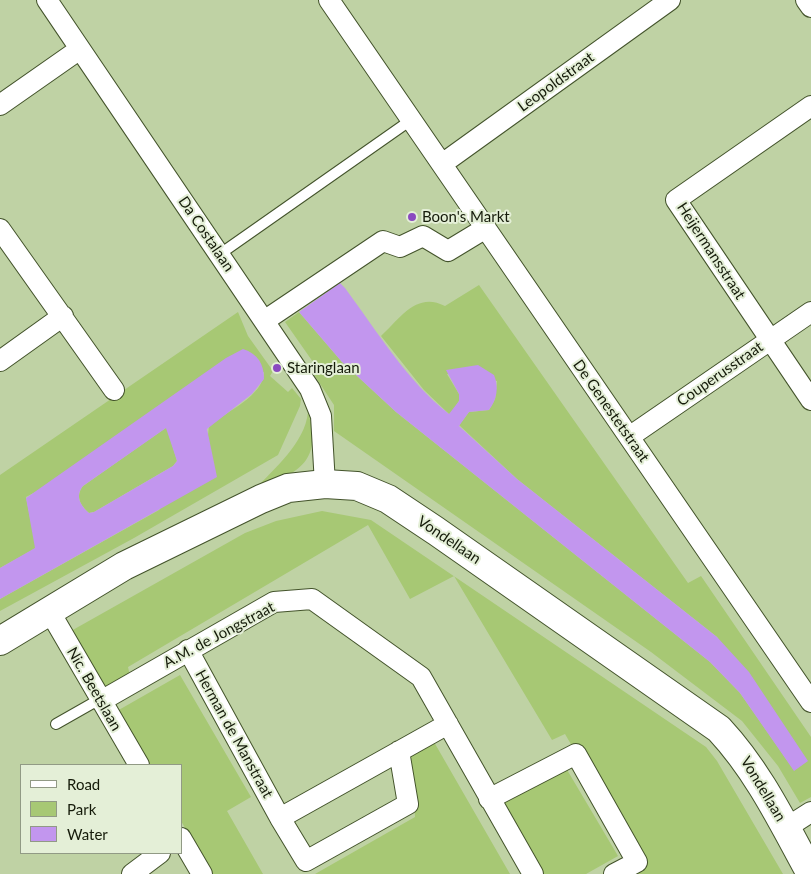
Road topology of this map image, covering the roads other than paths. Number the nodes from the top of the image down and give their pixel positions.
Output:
1 (47, 0) edge
2 (329, 0) edge
3 (670, 0) edge
4 (806, 0) edge
5 (811, 7) edge
6 (80, 49) junction
7 (0, 105) edge
8 (811, 106) edge
9 (411, 120) junction
10 (442, 164) junction
11 (486, 228) junction
12 (0, 229) edge
13 (220, 254) junction
14 (811, 312) edge
15 (63, 316) junction
16 (264, 321) junction
17 (770, 340) junction
18 (0, 361) edge
19 (114, 390) dead end
20 (811, 400) edge
21 (629, 437) junction
22 (325, 484) junction
23 (50, 612) junction
24 (0, 641) edge
25 (188, 650) junction
26 (100, 700) junction
27 (811, 702) edge
28 (56, 724) dead end
29 (448, 724) junction
30 (399, 750) junction
31 (138, 764) edge
32 (490, 798) junction
33 (811, 812) edge
34 (280, 818) junction
35 (786, 828) junction
36 (182, 840) edge
37 (159, 854) edge
38 (132, 874) edge
39 (202, 874) edge
40 (533, 874) edge
41 (614, 874) edge
42 (811, 874) edge

1 - 6 street, Da Costalaan
2 - 9 street, De Genestetstraat
3 - 10 street, Leopoldstraat
4 - 5 street
6 - 7 street
6 - 13 street, Da Costalaan
8 - 17 street, Heijermansstraat
9 - 10 street, De Genestetstraat
9 - 13 lane
10 - 11 street, De Genestetstraat
11 - 16 street
11 - 21 street, De Genestetstraat
12 - 15 street
13 - 16 street, Da Costalaan
14 - 17 street, Couperusstraat
15 - 18 street
15 - 19 street
16 - 22 street, Da Costalaan
17 - 20 street
17 - 21 street, Couperusstraat
21 - 27 street, De Genestetstraat
22 - 23 street, Vondellaan
22 - 35 street, Vondellaan
23 - 24 street, Vondellaan
23 - 26 street, Nic. Beetslaan
25 - 26 street, A.M. de Jongstraat
25 - 29 street, A.M. de Jongstraat
25 - 34 street, Herman de Manstraat
26 - 28 lane
26 - 31 street, Nic. Beetslaan
29 - 30 street
29 - 32 street, A.M. de Jongstraat
30 - 34 street
30 - 34 street, Herman de Manstraat
32 - 40 street, A.M. de Jongstraat
32 - 41 street
33 - 35 street
35 - 42 street, Vondellaan
36 - 39 street
37 - 38 street

